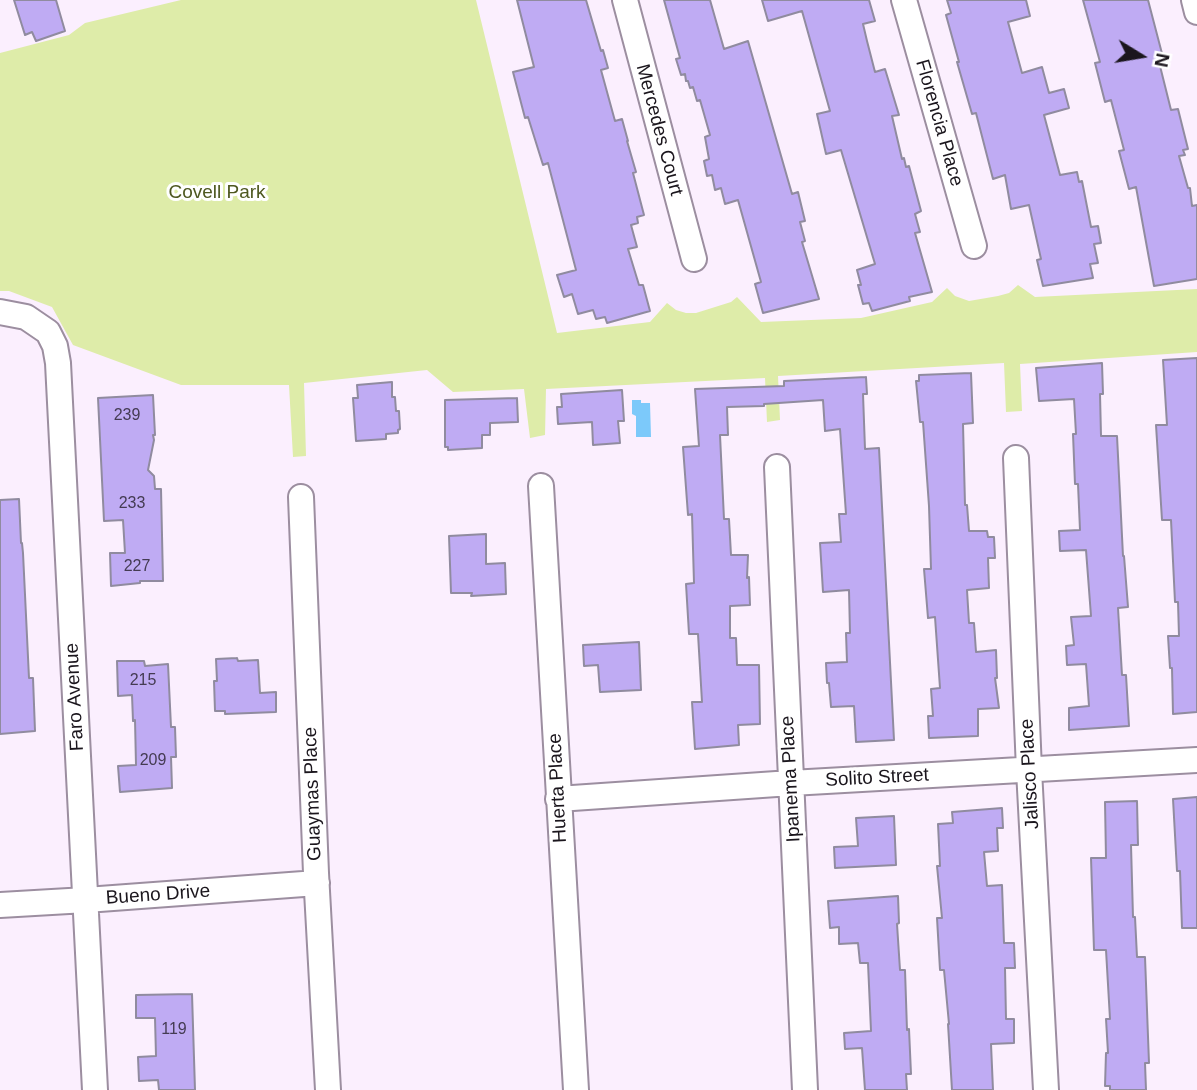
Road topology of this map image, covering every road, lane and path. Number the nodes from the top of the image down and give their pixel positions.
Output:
1 (625, 0) edge
2 (904, 0) edge
3 (1194, 0) edge
4 (1197, 12) edge
5 (974, 246) dead end
6 (694, 259) dead end
7 (0, 312) edge
8 (1016, 458) dead end
9 (777, 467) dead end
10 (541, 486) dead end
11 (301, 497) dead end
12 (1197, 760) edge
13 (1029, 770) junction
14 (791, 783) junction
15 (558, 799) junction
16 (317, 883) junction
17 (86, 900) junction
18 (0, 905) edge
19 (95, 1090) edge
20 (328, 1090) edge
21 (576, 1090) edge
22 (805, 1090) edge
23 (1046, 1090) edge

1 - 6 street, Mercedes Court
2 - 5 street, Florencia Place
3 - 4 street
7 - 17 street, Faro Avenue
8 - 13 street, Jalisco Place
9 - 14 street, Ipanema Place
10 - 15 street, Huerta Place
11 - 16 street, Guaymas Place
12 - 13 street, Solito Street
13 - 14 street, Solito Street
13 - 23 street, Jalisco Place
14 - 15 street, Solito Street
14 - 22 street, Ipanema Place
15 - 21 street, Huerta Place
16 - 17 street, Bueno Drive
16 - 20 street, Guaymas Place
17 - 18 street, Bueno Drive
17 - 19 street, Faro Avenue

